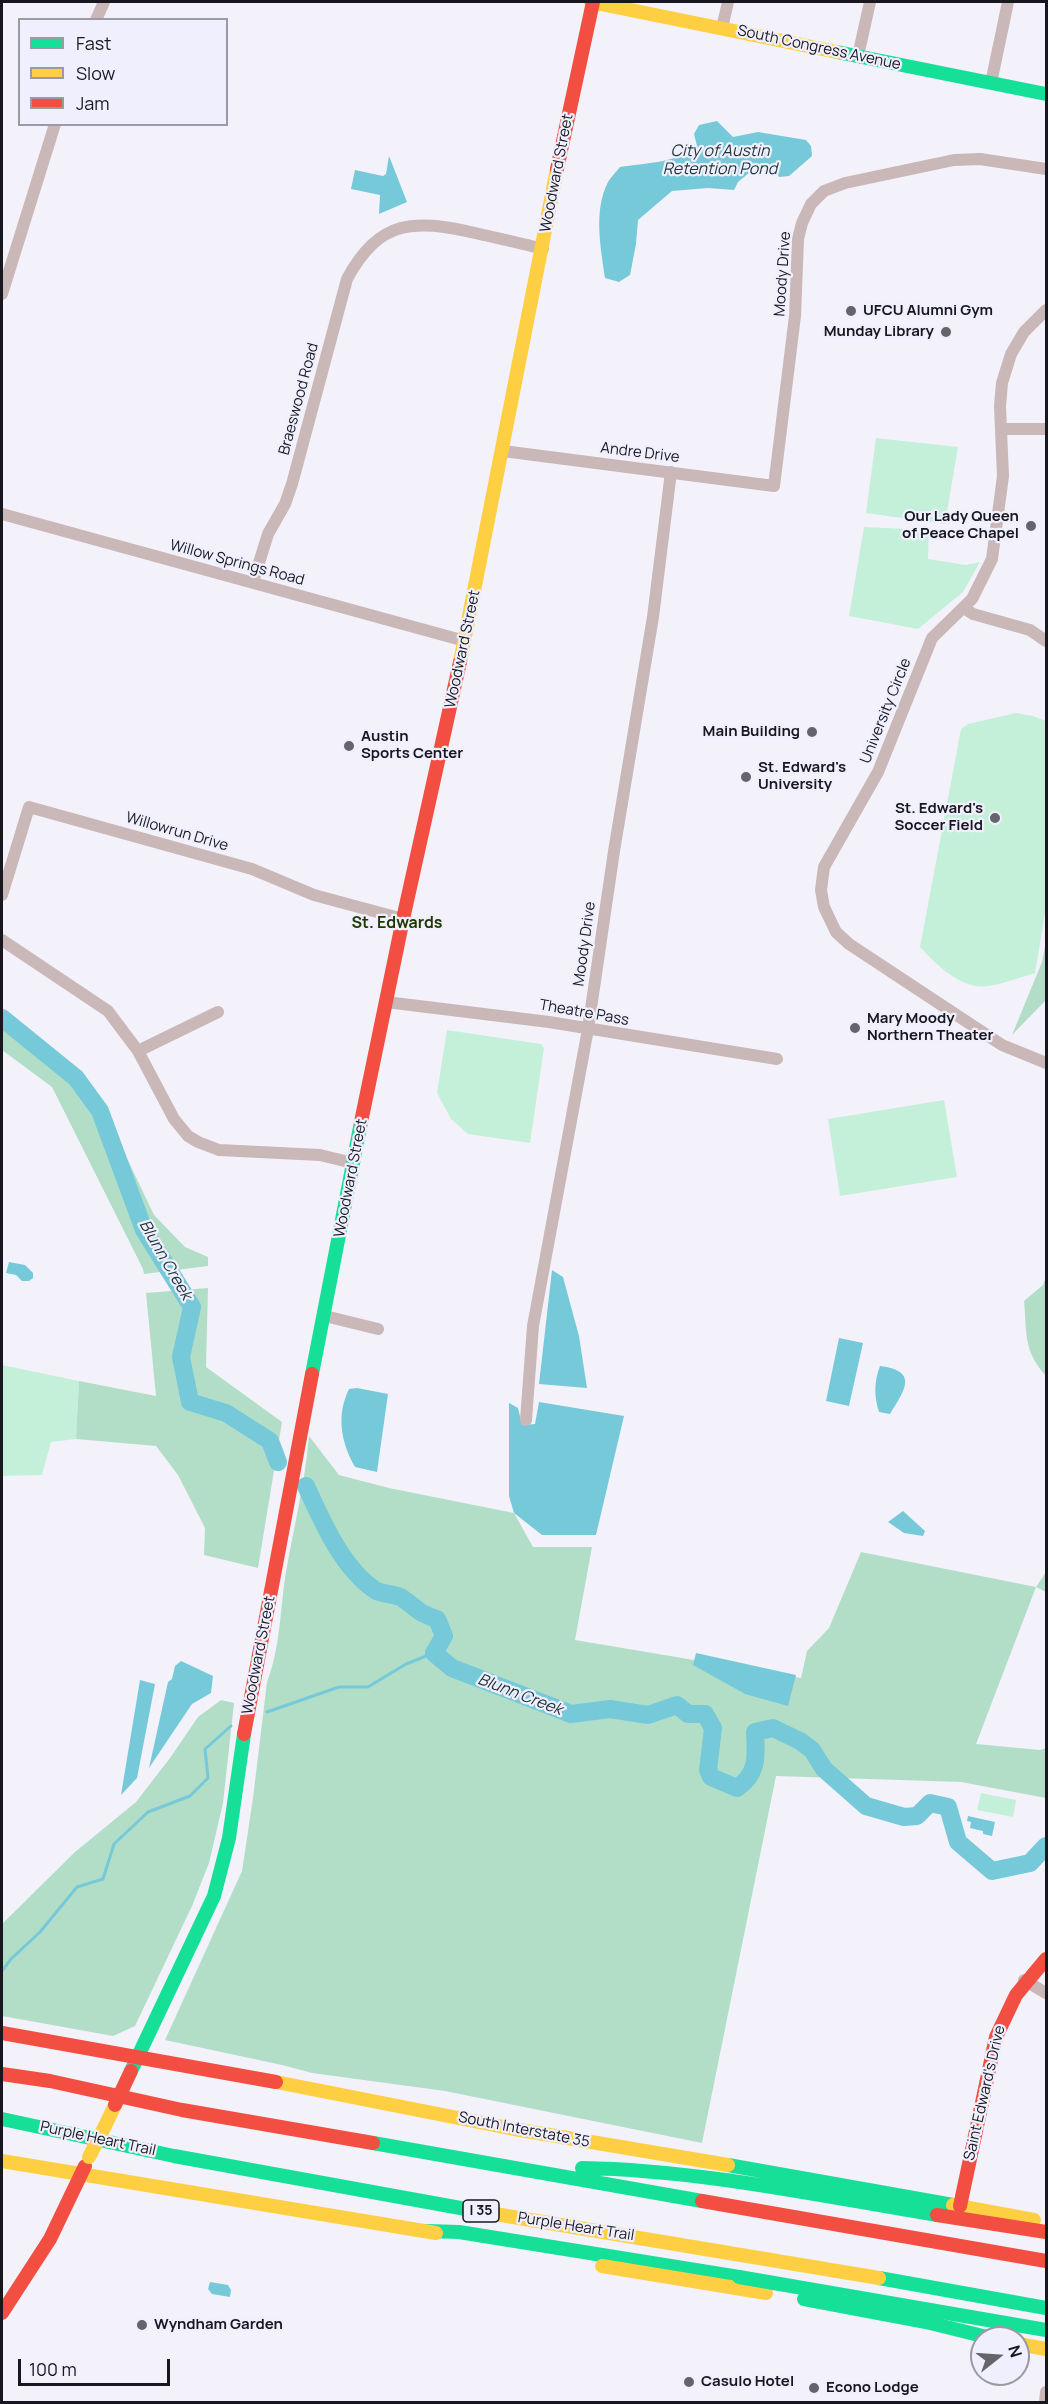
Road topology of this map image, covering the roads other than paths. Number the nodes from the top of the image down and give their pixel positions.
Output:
1 (104, 2) edge
2 (592, 2) edge
3 (728, 2) edge
4 (870, 2) edge
5 (1008, 2) edge
6 (97, 18) edge
7 (722, 28) junction
8 (858, 56) junction
9 (991, 83) junction
10 (1047, 94) edge
11 (53, 126) edge
12 (1047, 169) edge
13 (543, 249) junction
14 (2, 294) edge
15 (1047, 310) edge
16 (1002, 429) junction
17 (1047, 429) edge
18 (502, 451) junction
19 (671, 472) junction
20 (774, 486) joint
21 (2, 514) edge
22 (253, 582) junction
23 (964, 608) junction
24 (465, 641) junction
25 (1047, 641) edge
26 (2, 895) edge
27 (403, 919) junction
28 (2, 940) edge
29 (386, 1002) junction
30 (218, 1012) dead end
31 (588, 1029) junction
32 (138, 1052) junction
33 (777, 1059) dead end
34 (1047, 1064) edge
35 (353, 1163) junction
36 (325, 1316) junction
37 (378, 1329) dead end
38 (526, 1420) dead end
39 (1047, 1959) edge
40 (1024, 1980) junction
41 (1047, 1993) edge
42 (2, 2033) edge
43 (138, 2056) junction
44 (2, 2063) edge
45 (2, 2074) edge
46 (50, 2081) junction
47 (2, 2119) edge
48 (2, 2129) edge
49 (68, 2132) junction
50 (2, 2161) edge
51 (516, 2168) junction
52 (81, 2175) junction
53 (960, 2206) junction
54 (1047, 2223) edge
55 (426, 2231) junction
56 (1047, 2232) edge
57 (1047, 2261) edge
58 (789, 2262) junction
59 (1047, 2308) edge
60 (2, 2313) edge
61 (1047, 2330) edge
62 (970, 2333) edge
63 (1047, 2340) edge
64 (1030, 2345) edge
65 (1047, 2349) edge
66 (1047, 2392) edge
67 (1045, 2403) edge

1 - 6 street
2 - 7 main road, South Congress Avenue
2 - 13 main road, Woodward Street
3 - 7 street
4 - 8 street
5 - 9 street
7 - 8 main road, South Congress Avenue
8 - 9 main road, South Congress Avenue
9 - 10 main road, South Congress Avenue
11 - 14 street
12 - 20 street, Moody Drive
13 - 18 main road, Woodward Street
13 - 22 street, Braeswood Road
15 - 16 street, University Circle
16 - 17 street
16 - 23 street, University Circle
18 - 19 street, Andre Drive
18 - 24 main road, Woodward Street
19 - 20 street, Andre Drive
19 - 31 street, Moody Drive
21 - 22 street, Willow Springs Road
22 - 24 street, Willow Springs Road
23 - 25 street
23 - 34 street, University Circle
24 - 27 main road, Woodward Street
26 - 27 street, Willowrun Drive
27 - 29 main road, Woodward Street
28 - 32 street
29 - 31 street, Theatre Pass
29 - 35 main road, Woodward Street
30 - 32 street
31 - 33 street, Theatre Pass
31 - 38 street, Moody Drive
32 - 35 street
35 - 36 main road, Woodward Street
36 - 37 street
36 - 43 main road, Woodward Street
39 - 40 main road, Saint Edward's Drive
40 - 41 street
40 - 53 main road, Saint Edward's Drive
42 - 43 main road, South Interstate 35
43 - 52 main road, Woodward Street, bridge
43 - 53 main road, South Interstate 35
44 - 46 main road
45 - 46 main road
46 - 51 main road
47 - 49 main road, Purple Heart Trail / I 35
48 - 49 main road
49 - 58 main road, Purple Heart Trail / I 35
50 - 52 main road
51 - 56 main road
51 - 57 main road
52 - 55 main road
52 - 60 main road, Woodward Street
53 - 54 main road, South Interstate 35
55 - 61 main road, bridge
55 - 62 main road
58 - 59 main road, Purple Heart Trail / I 35
58 - 63 main road
64 - 65 main road
66 - 67 street

